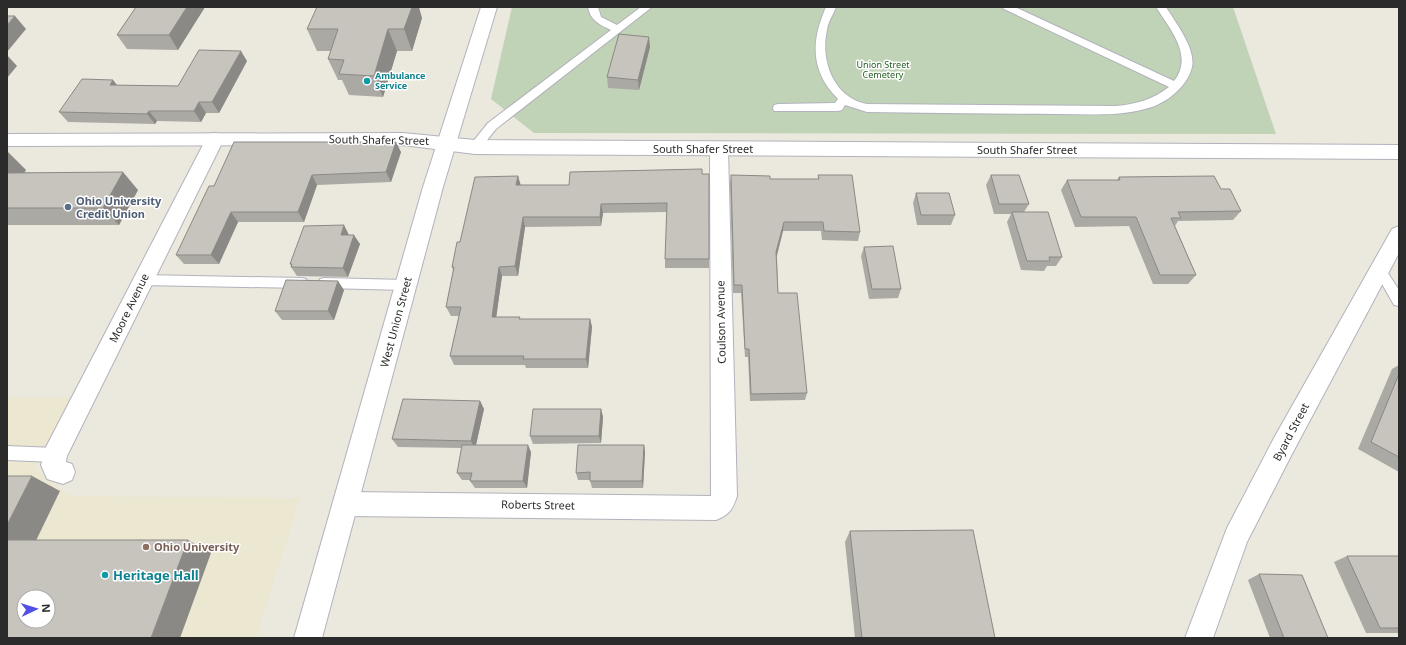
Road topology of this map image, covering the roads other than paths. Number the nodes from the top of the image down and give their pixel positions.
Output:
1 (489, 7) edge
2 (594, 7) edge
3 (647, 7) edge
4 (831, 7) edge
5 (1008, 7) edge
6 (1161, 7) edge
7 (618, 29) junction
8 (1175, 86) junction
9 (844, 99) junction
10 (778, 108) dead end
11 (215, 139) junction
12 (7, 140) edge
13 (448, 143) junction
14 (475, 147) junction
15 (719, 149) junction
16 (1399, 152) edge
17 (1399, 234) edge
18 (1380, 270) junction
19 (143, 280) junction
20 (406, 285) junction
21 (1399, 301) edge
22 (7, 453) edge
23 (59, 464) joint
24 (724, 496) joint
25 (346, 504) junction
26 (308, 638) edge
27 (1199, 638) edge

1 - 13 street, West Union Street
2 - 7 lane
3 - 7 lane
4 - 9 lane
5 - 8 lane
6 - 8 lane
7 - 14 lane
8 - 9 lane
9 - 10 lane
11 - 12 street, South Shafer Street
11 - 13 street, South Shafer Street
11 - 19 street, Moore Avenue
13 - 14 street, South Shafer Street
13 - 20 street, West Union Street
14 - 15 street, South Shafer Street
15 - 16 street, South Shafer Street
15 - 24 street, Coulson Avenue
17 - 18 street, Byard Street
18 - 21 lane
18 - 27 street, Byard Street
19 - 20 lane
19 - 23 street, Moore Avenue
20 - 25 street, West Union Street
22 - 23 lane
24 - 25 street, Roberts Street
25 - 26 street, West Union Street

